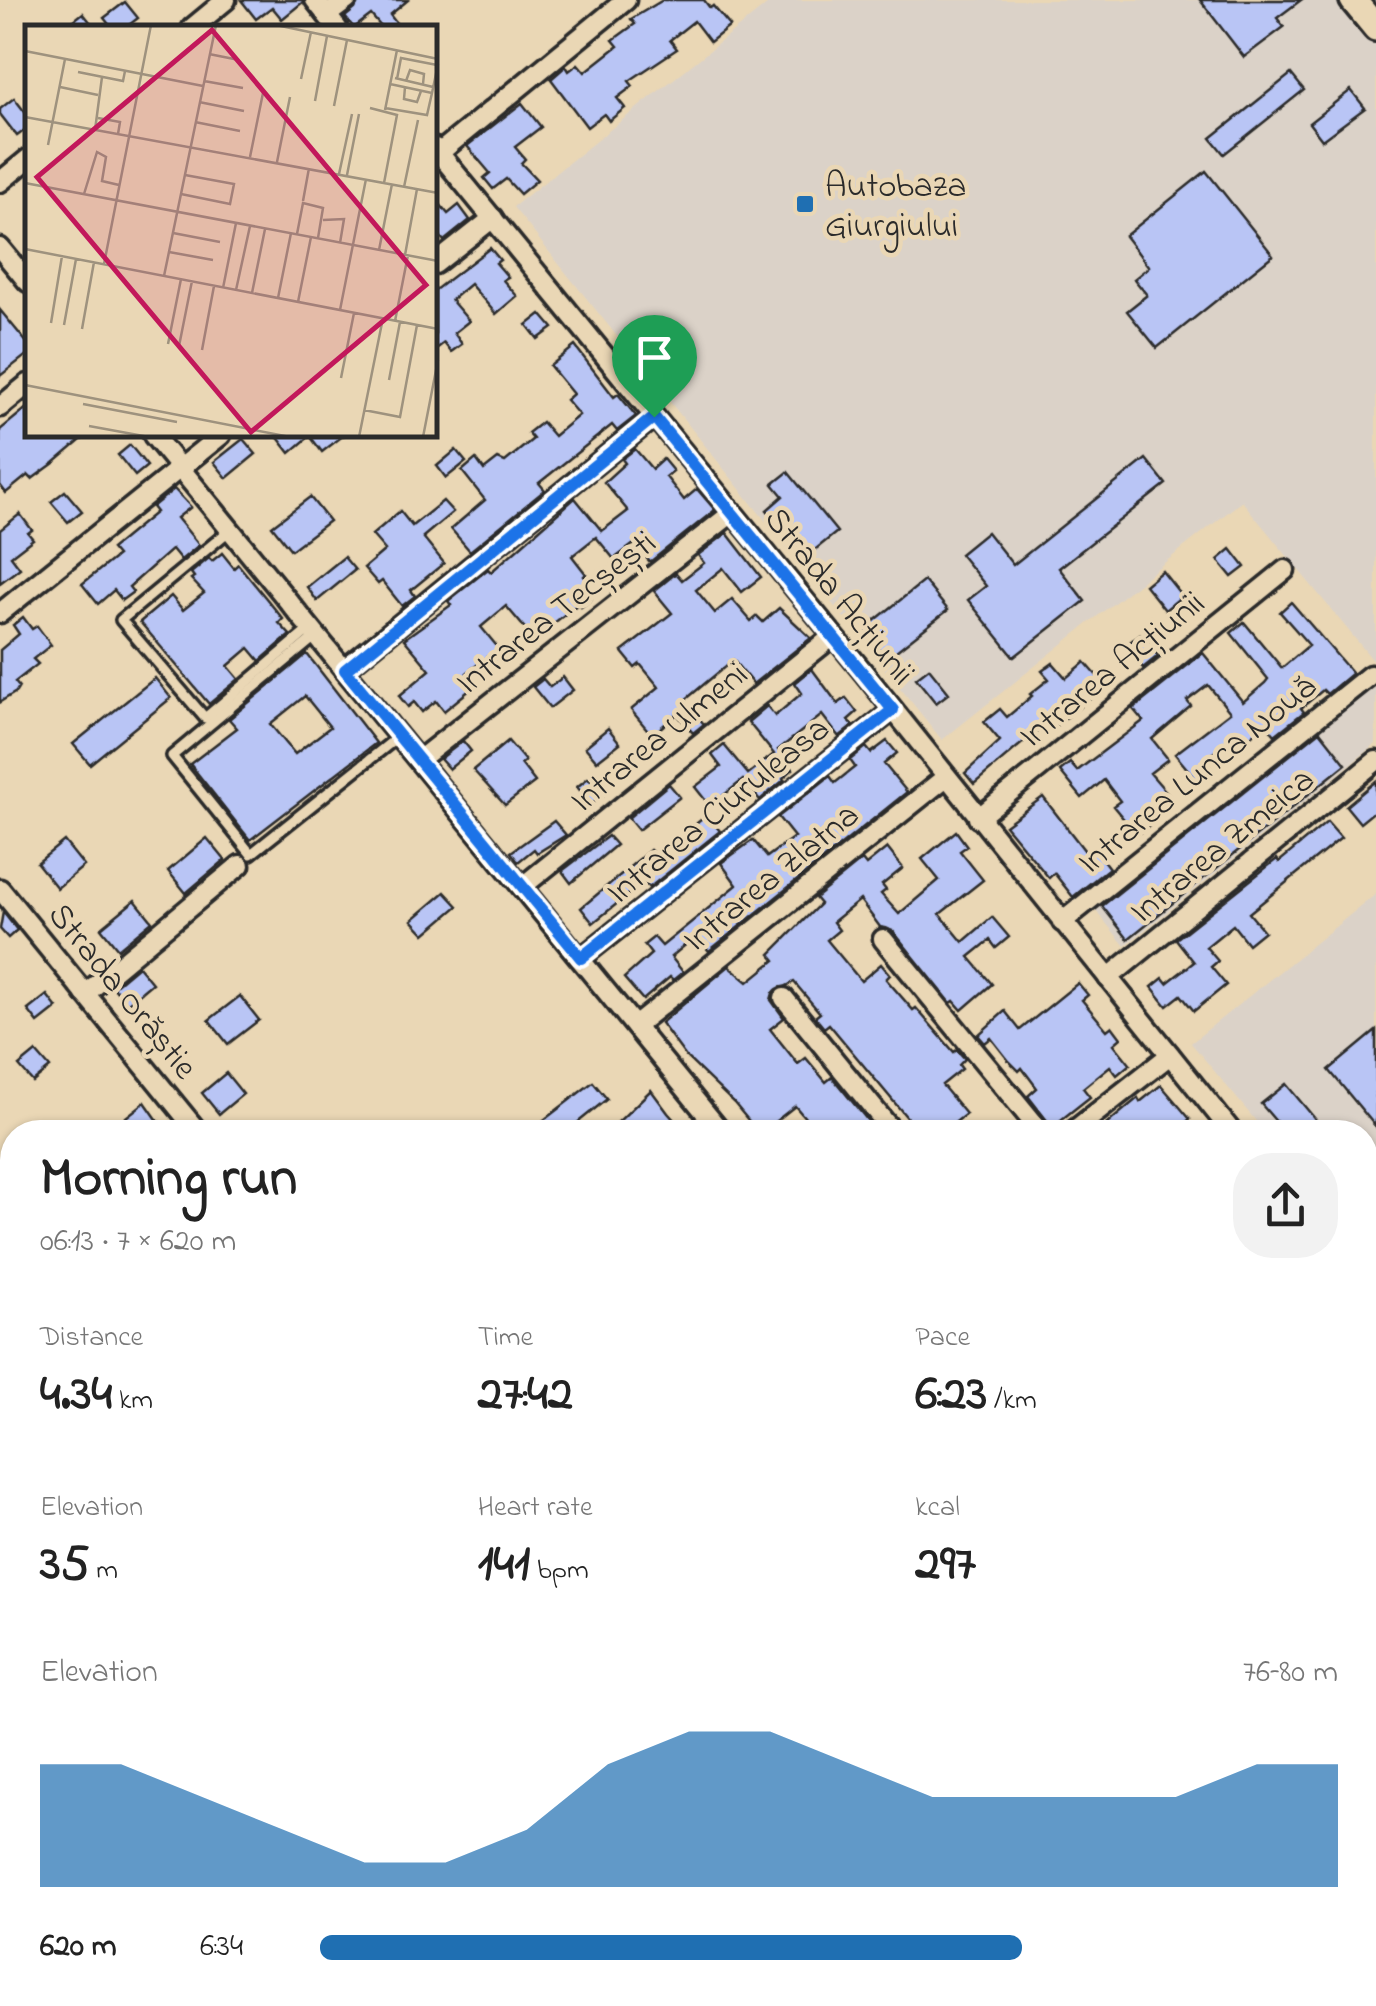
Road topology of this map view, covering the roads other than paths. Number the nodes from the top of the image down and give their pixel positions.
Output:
1 (226, 0) edge
2 (315, 0) edge
3 (347, 0) edge
4 (626, 0) edge
5 (1354, 0) edge
6 (332, 22) edge
7 (196, 25) edge
8 (1376, 28) edge
9 (438, 149) edge
10 (438, 151) edge
11 (25, 162) edge
12 (0, 182) edge
13 (492, 218) junction
14 (0, 248) edge
15 (438, 262) edge
16 (25, 278) edge
17 (25, 386) edge
18 (0, 407) edge
19 (654, 417) junction
20 (155, 438) edge
21 (217, 438) edge
22 (180, 468) junction
23 (732, 513) junction
24 (230, 530) junction
25 (1285, 570) dead end
26 (0, 613) edge
27 (314, 632) junction
28 (833, 636) junction
29 (345, 670) junction
30 (1370, 675) dead end
31 (893, 710) junction
32 (399, 736) junction
33 (419, 760) junction
34 (1376, 761) edge
35 (946, 777) junction
36 (978, 818) junction
37 (240, 865) dead end
38 (523, 886) junction
39 (0, 889) edge
40 (1062, 922) junction
41 (883, 939) dead end
42 (581, 958) junction
43 (1108, 978) junction
44 (85, 994) junction
45 (784, 998) dead end
46 (635, 1026) junction
47 (1170, 1055) junction
48 (188, 1120) edge
49 (711, 1120) edge
50 (883, 1120) edge
51 (1031, 1120) edge
52 (1087, 1120) edge
53 (1222, 1120) edge

1 - 7 street
2 - 6 street
3 - 6 street
4 - 9 street
5 - 8 street
10 - 13 street, Strada Acțiunii
11 - 12 street
13 - 15 street
13 - 19 street, Strada Acțiunii
14 - 16 street
17 - 18 street
19 - 23 street, Strada Acțiunii
19 - 29 street
20 - 22 street
21 - 22 street
22 - 24 street
22 - 26 street
23 - 28 street, Strada Acțiunii
23 - 33 street, Intrarea Tecșești
24 - 27 street
24 - 27 lane
25 - 36 street, Intrarea Acțiunii
27 - 29 street
27 - 32 lane
28 - 31 street, Strada Acțiunii
28 - 38 street, Intrarea Ulmeni
29 - 32 street
30 - 40 street, Intrarea Lunca Nouă
31 - 35 street, Strada Acțiunii
31 - 42 street, Intrarea Ciuruleasa
32 - 33 street
33 - 38 street
34 - 43 street, Intrarea Zmeica
35 - 36 street, Strada Acțiunii
35 - 46 street, Intrarea Zlatna
36 - 40 street, Strada Acțiunii
37 - 44 street
38 - 42 street
39 - 44 street, Strada Orăștie
40 - 43 street, Strada Acțiunii
41 - 51 street
42 - 46 street
43 - 47 street, Strada Acțiunii
44 - 48 street, Strada Orăștie
45 - 50 street
46 - 49 street
47 - 52 street
47 - 53 street, Strada Acțiunii

